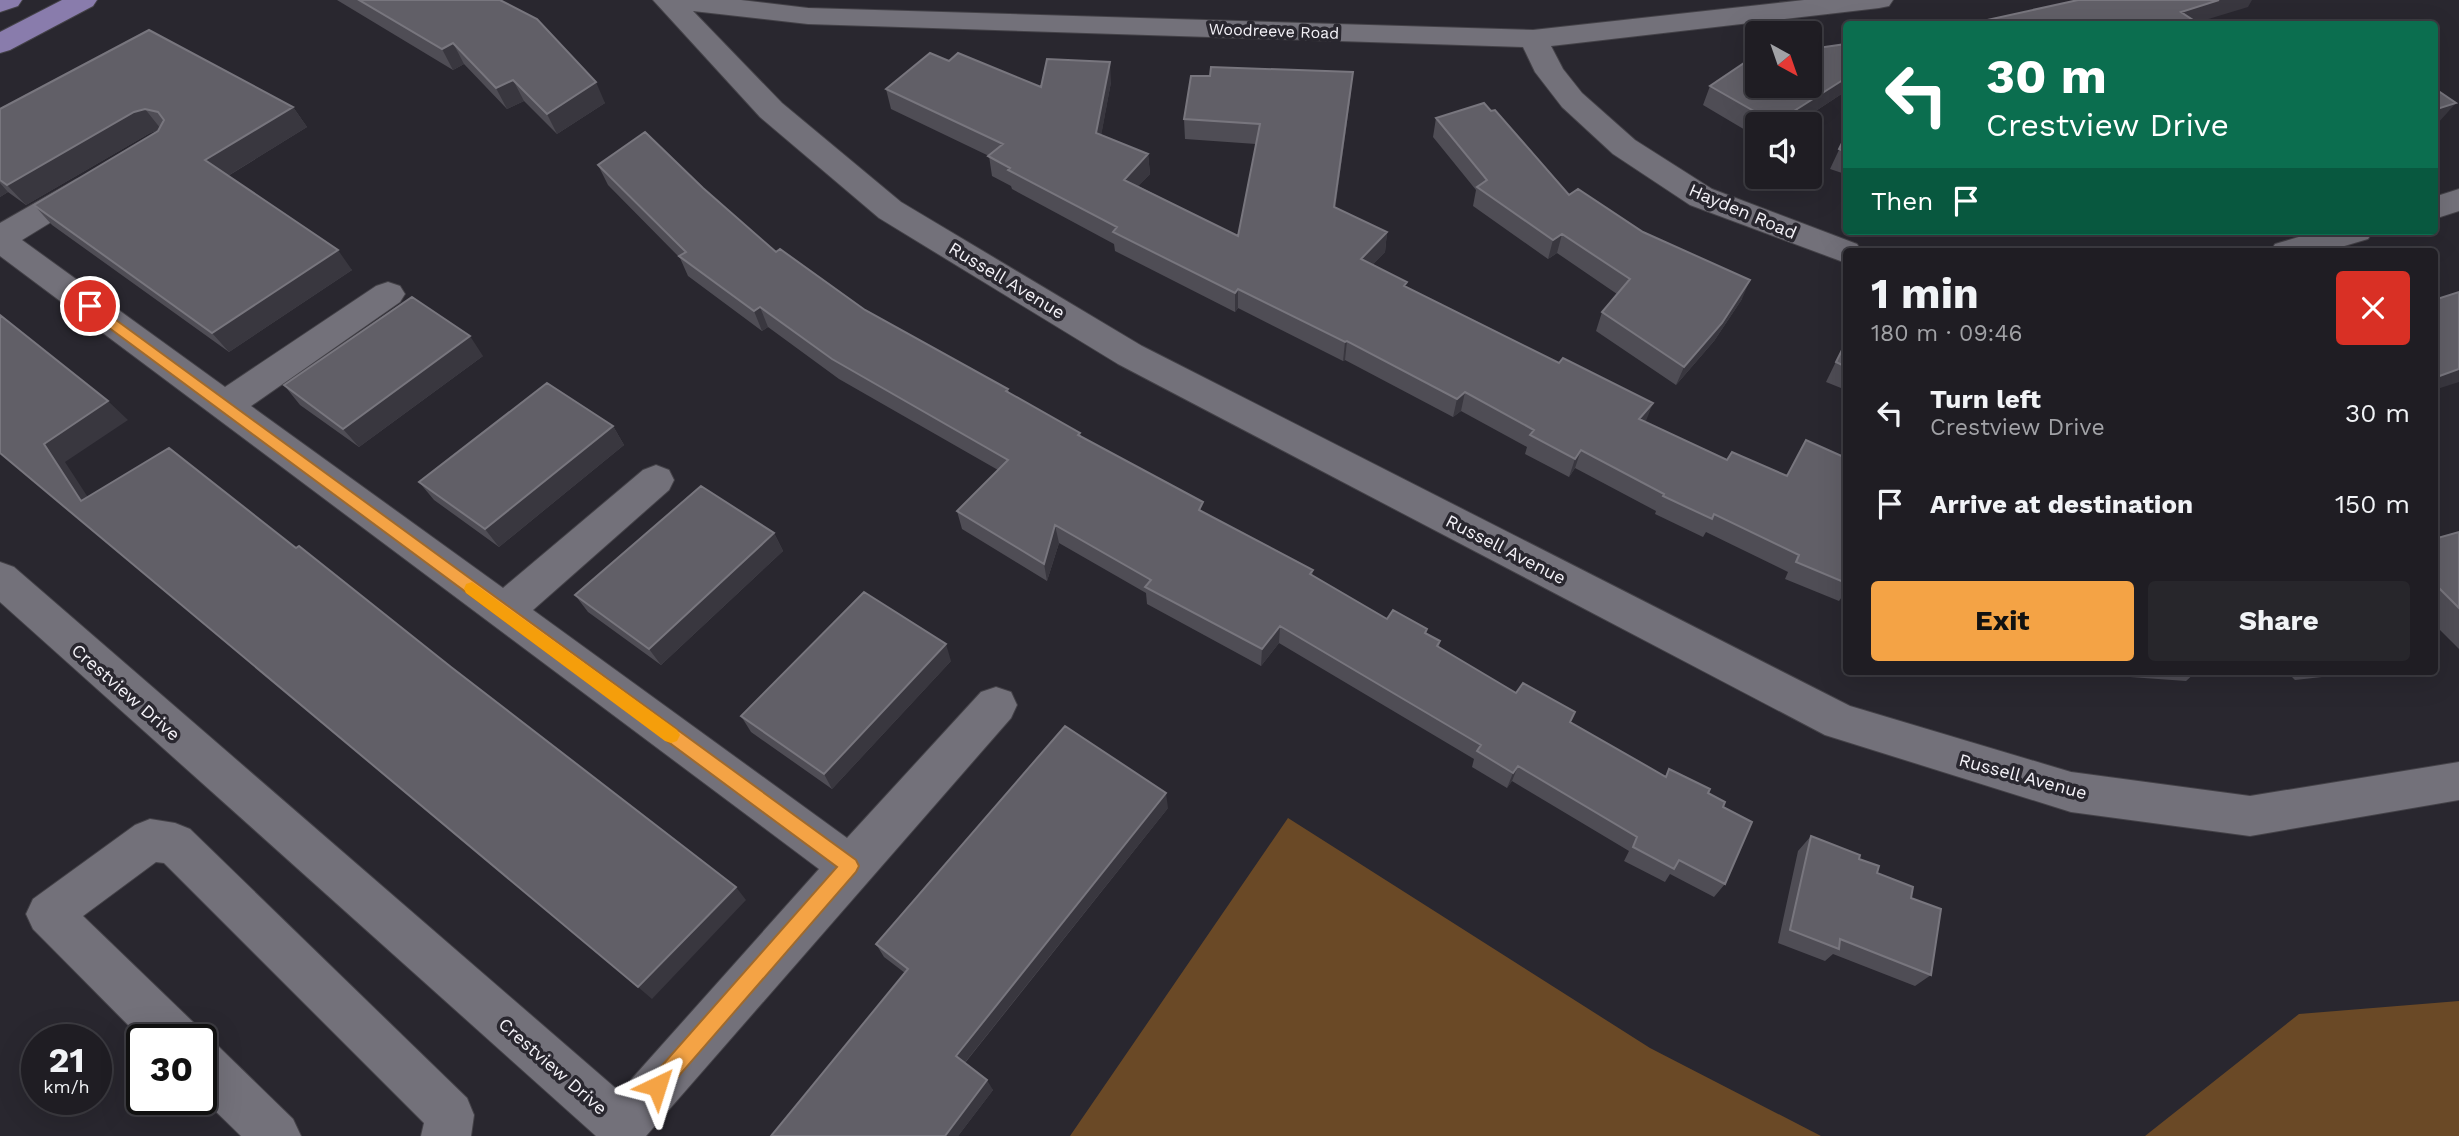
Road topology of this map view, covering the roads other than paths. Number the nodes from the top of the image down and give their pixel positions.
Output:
1 (8, 0) edge
2 (83, 0) edge
3 (668, 0) edge
4 (1879, 0) edge
5 (0, 4) edge
6 (1533, 39) junction
7 (0, 44) edge
8 (116, 169) edge
9 (2459, 200) edge
10 (2438, 207) edge
11 (2343, 235) edge
12 (0, 239) edge
13 (2300, 248) edge
14 (1843, 251) edge
15 (388, 294) dead end
16 (224, 406) junction
17 (656, 480) dead end
18 (0, 578) edge
19 (503, 612) junction
20 (996, 705) dead end
21 (2459, 781) edge
22 (850, 866) junction
23 (161, 1024) edge
24 (217, 1079) edge
25 (276, 1136) edge
26 (446, 1136) edge

1 - 5 main road
2 - 7 main road
3 - 6 street, Woodreeve Road
3 - 21 street, Russell Avenue
4 - 6 street, Woodreeve Road
6 - 14 street, Hayden Road
8 - 12 street
9 - 10 street
11 - 13 street
12 - 16 street
15 - 16 street
16 - 19 street
17 - 19 street
18 - 22 street, Crestview Drive
19 - 22 street
20 - 22 street
23 - 26 street
24 - 25 street

